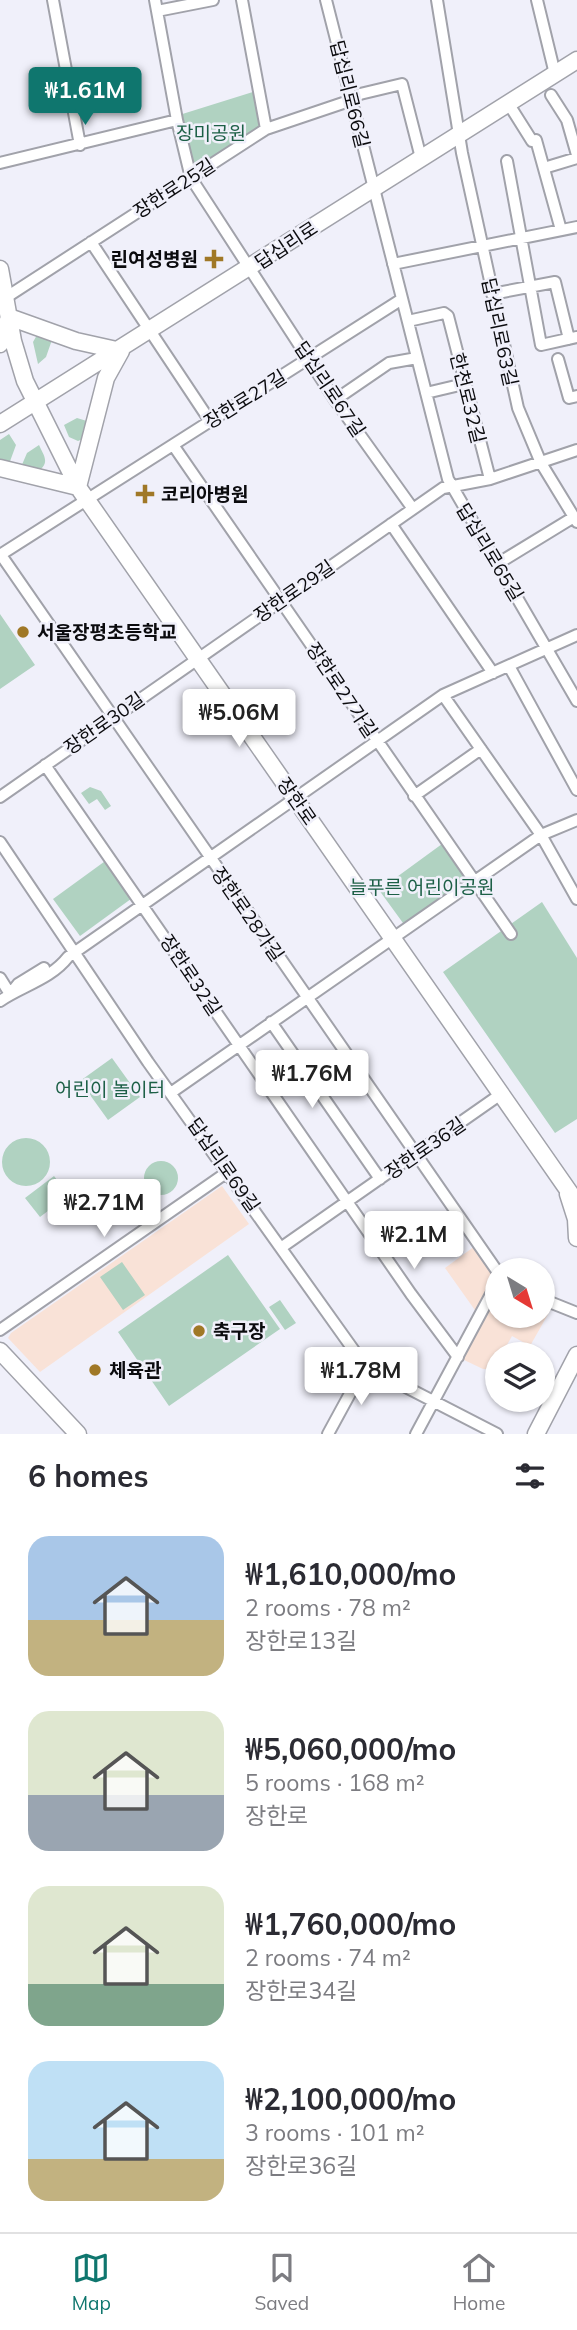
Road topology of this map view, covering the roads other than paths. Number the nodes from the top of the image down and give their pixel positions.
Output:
1 (53, 0) edge
2 (213, 0) edge
3 (242, 0) edge
4 (326, 0) edge
5 (437, 0) edge
6 (537, 0) edge
7 (198, 1) edge
8 (156, 5) edge
9 (577, 60) edge
10 (555, 74) junction
11 (551, 95) dead end
12 (352, 100) junction
13 (508, 103) junction
14 (177, 120) junction
15 (266, 129) junction
16 (459, 135) junction
17 (80, 145) junction
18 (577, 156) edge
19 (421, 158) junction
20 (508, 161) dead end
21 (0, 163) edge
22 (544, 168) junction
23 (191, 178) junction
24 (374, 188) junction
25 (577, 226) edge
26 (561, 230) junction
27 (522, 237) junction
28 (91, 242) junction
29 (482, 245) junction
30 (393, 264) junction
31 (250, 268) junction
32 (0, 269) edge
33 (530, 286) junction
34 (492, 294) junction
35 (3, 299) edge
36 (402, 299) junction
37 (9, 317) junction
38 (408, 321) junction
39 (151, 331) junction
40 (573, 338) edge
41 (0, 344) edge
42 (121, 351) junction
43 (417, 358) junction
44 (309, 359) junction
45 (558, 359) dead end
46 (464, 384) junction
47 (426, 393) junction
48 (573, 397) edge
49 (335, 400) junction
50 (36, 403) junction
51 (211, 421) junction
52 (0, 424) edge
53 (173, 445) junction
54 (577, 450) edge
55 (541, 463) junction
56 (0, 468) edge
57 (490, 479) junction
58 (451, 486) junction
59 (83, 493) junction
60 (413, 509) junction
61 (575, 515) edge
62 (391, 524) junction
63 (1, 555) edge
64 (497, 564) junction
65 (280, 600) junction
66 (577, 635) edge
67 (547, 649) junction
68 (198, 658) junction
69 (509, 666) junction
70 (493, 673) junction
71 (443, 695) junction
72 (577, 701) edge
73 (113, 717) junction
74 (375, 740) junction
75 (481, 749) junction
76 (45, 765) junction
77 (577, 790) edge
78 (414, 796) junction
79 (0, 797) edge
80 (295, 797) junction
81 (576, 824) edge
82 (541, 835) junction
83 (0, 842) edge
84 (209, 858) junction
85 (475, 880) junction
86 (577, 899) edge
87 (143, 904) junction
88 (511, 934) dead end
89 (393, 938) junction
90 (71, 955) junction
91 (0, 978) edge
92 (10, 994) junction
93 (307, 998) junction
94 (0, 1001) edge
95 (271, 1023) junction
96 (238, 1046) junction
97 (172, 1092) junction
98 (501, 1094) junction
99 (415, 1154) junction
100 (226, 1173) junction
101 (380, 1179) junction
102 (573, 1195) edge
103 (348, 1201) junction
104 (577, 1238) edge
105 (282, 1247) junction
106 (488, 1258) edge
107 (555, 1304) edge
108 (485, 1305) edge
109 (577, 1313) edge
110 (0, 1331) edge
111 (0, 1351) edge
112 (577, 1355) edge
113 (457, 1357) junction
114 (365, 1366) junction
115 (434, 1401) junction
116 (54, 1409) junction
117 (65, 1434) edge
118 (78, 1434) edge
119 (328, 1434) edge
120 (416, 1434) edge
121 (498, 1434) edge
122 (536, 1434) edge

1 - 17 street
2 - 7 street
3 - 15 street
4 - 12 street, 답십리로66길
5 - 16 street, 답십리로63길
6 - 10 street
7 - 8 street
8 - 14 street, 답십리로67길
9 - 10 main road, 답십리로
10 - 13 main road, 답십리로
11 - 18 street
12 - 15 street, 장한로25길
12 - 19 street
12 - 24 street, 답십리로66길
13 - 16 main road, 답십리로
13 - 22 street
14 - 17 street
14 - 23 street, 답십리로67길
15 - 23 street, 장한로25길
16 - 19 main road, 답십리로
16 - 29 street, 답십리로63길
17 - 21 street
18 - 22 street
19 - 24 main road, 답십리로
20 - 27 street
22 - 26 street
23 - 28 street, 장한로25길
23 - 31 street, 답십리로67길
24 - 30 street, 답십리로65길
24 - 31 main road, 답십리로
25 - 26 street
26 - 27 street
27 - 29 street
27 - 33 street
28 - 35 street, 장한로25길
28 - 39 street
29 - 30 street
29 - 34 street, 답십리로63길
30 - 36 street, 답십리로65길
31 - 39 main road, 답십리로
31 - 44 street, 답십리로67길
32 - 35 main road, 장한로
33 - 34 street
33 - 40 street
33 - 40 street
34 - 55 street, 답십리로63길
35 - 37 main road, 장한로
36 - 38 street, 답십리로65길
36 - 44 street, 장한로27길
37 - 41 main road
37 - 42 main road
37 - 50 main road, 장한로
38 - 43 street, 답십리로65길
38 - 46 street, 한천로32길
39 - 42 main road, 답십리로
39 - 51 street
42 - 50 main road, 답십리로
42 - 59 main road
43 - 47 street, 답십리로65길
43 - 49 street
44 - 49 street, 답십리로67길
44 - 51 street, 장한로27길
45 - 48 street
46 - 47 street
46 - 57 street, 한천로32길
47 - 58 street, 답십리로65길
49 - 60 street, 답십리로67길
50 - 52 main road, 답십리로
50 - 59 main road, 장한로
51 - 53 street, 장한로27길
53 - 59 street, 장한로27길
53 - 65 street, 장한로27가길
54 - 55 street
55 - 57 street
55 - 61 street, 답십리로63길
56 - 59 main road
57 - 58 street
58 - 60 street, 장한로29길
58 - 64 street, 답십리로65길
59 - 63 street, 장한로27길
59 - 68 main road, 장한로
60 - 62 street, 장한로29길
61 - 64 street, 답십리로63길
62 - 65 street, 장한로29길
62 - 70 street
63 - 73 street, 장한로28가길
64 - 67 street, 답십리로65길
65 - 68 street, 장한로29길
65 - 74 street, 장한로27가길
66 - 67 street
67 - 69 street
67 - 72 street, 답십리로65길
68 - 73 street, 장한로30길
68 - 80 main road, 장한로
69 - 70 street
69 - 77 street
70 - 71 street
71 - 74 street
71 - 75 street
73 - 76 street, 장한로30길
73 - 84 street, 장한로28가길
74 - 78 street, 장한로27가길
74 - 80 street
75 - 78 street
75 - 82 street
76 - 79 street, 장한로30길
76 - 87 street, 장한로30길
78 - 85 street, 장한로27가길
80 - 84 street
80 - 89 main road, 장한로
81 - 82 street
82 - 85 street
82 - 86 street
83 - 90 street, 답십리로69길
84 - 87 street
84 - 93 street, 장한로28가길
85 - 88 street, 장한로27가길
85 - 89 street
87 - 90 street
87 - 96 street, 장한로32길
89 - 93 street
89 - 98 main road, 장한로
90 - 92 street
90 - 97 street, 답십리로69길
91 - 92 street
92 - 94 street
93 - 95 street
93 - 99 street, 장한로28가길
95 - 96 street
95 - 101 street
96 - 97 street
96 - 103 street, 장한로32길
97 - 100 street, 답십리로69길
98 - 99 street, 장한로36길
98 - 102 main road, 장한로
99 - 101 street, 장한로36길
99 - 106 street, 장한로28가길
100 - 105 street, 답십리로69길
100 - 110 street
101 - 103 street, 장한로36길
102 - 104 main road, 장한로
103 - 105 street, 장한로36길
103 - 113 street
105 - 114 street, 답십리로69길
107 - 109 street
108 - 113 street
111 - 116 main road
112 - 122 main road
113 - 115 street
114 - 115 street, 답십리로69길
114 - 119 street
115 - 120 street
115 - 121 street, 답십리로69길
116 - 117 main road
116 - 118 main road

